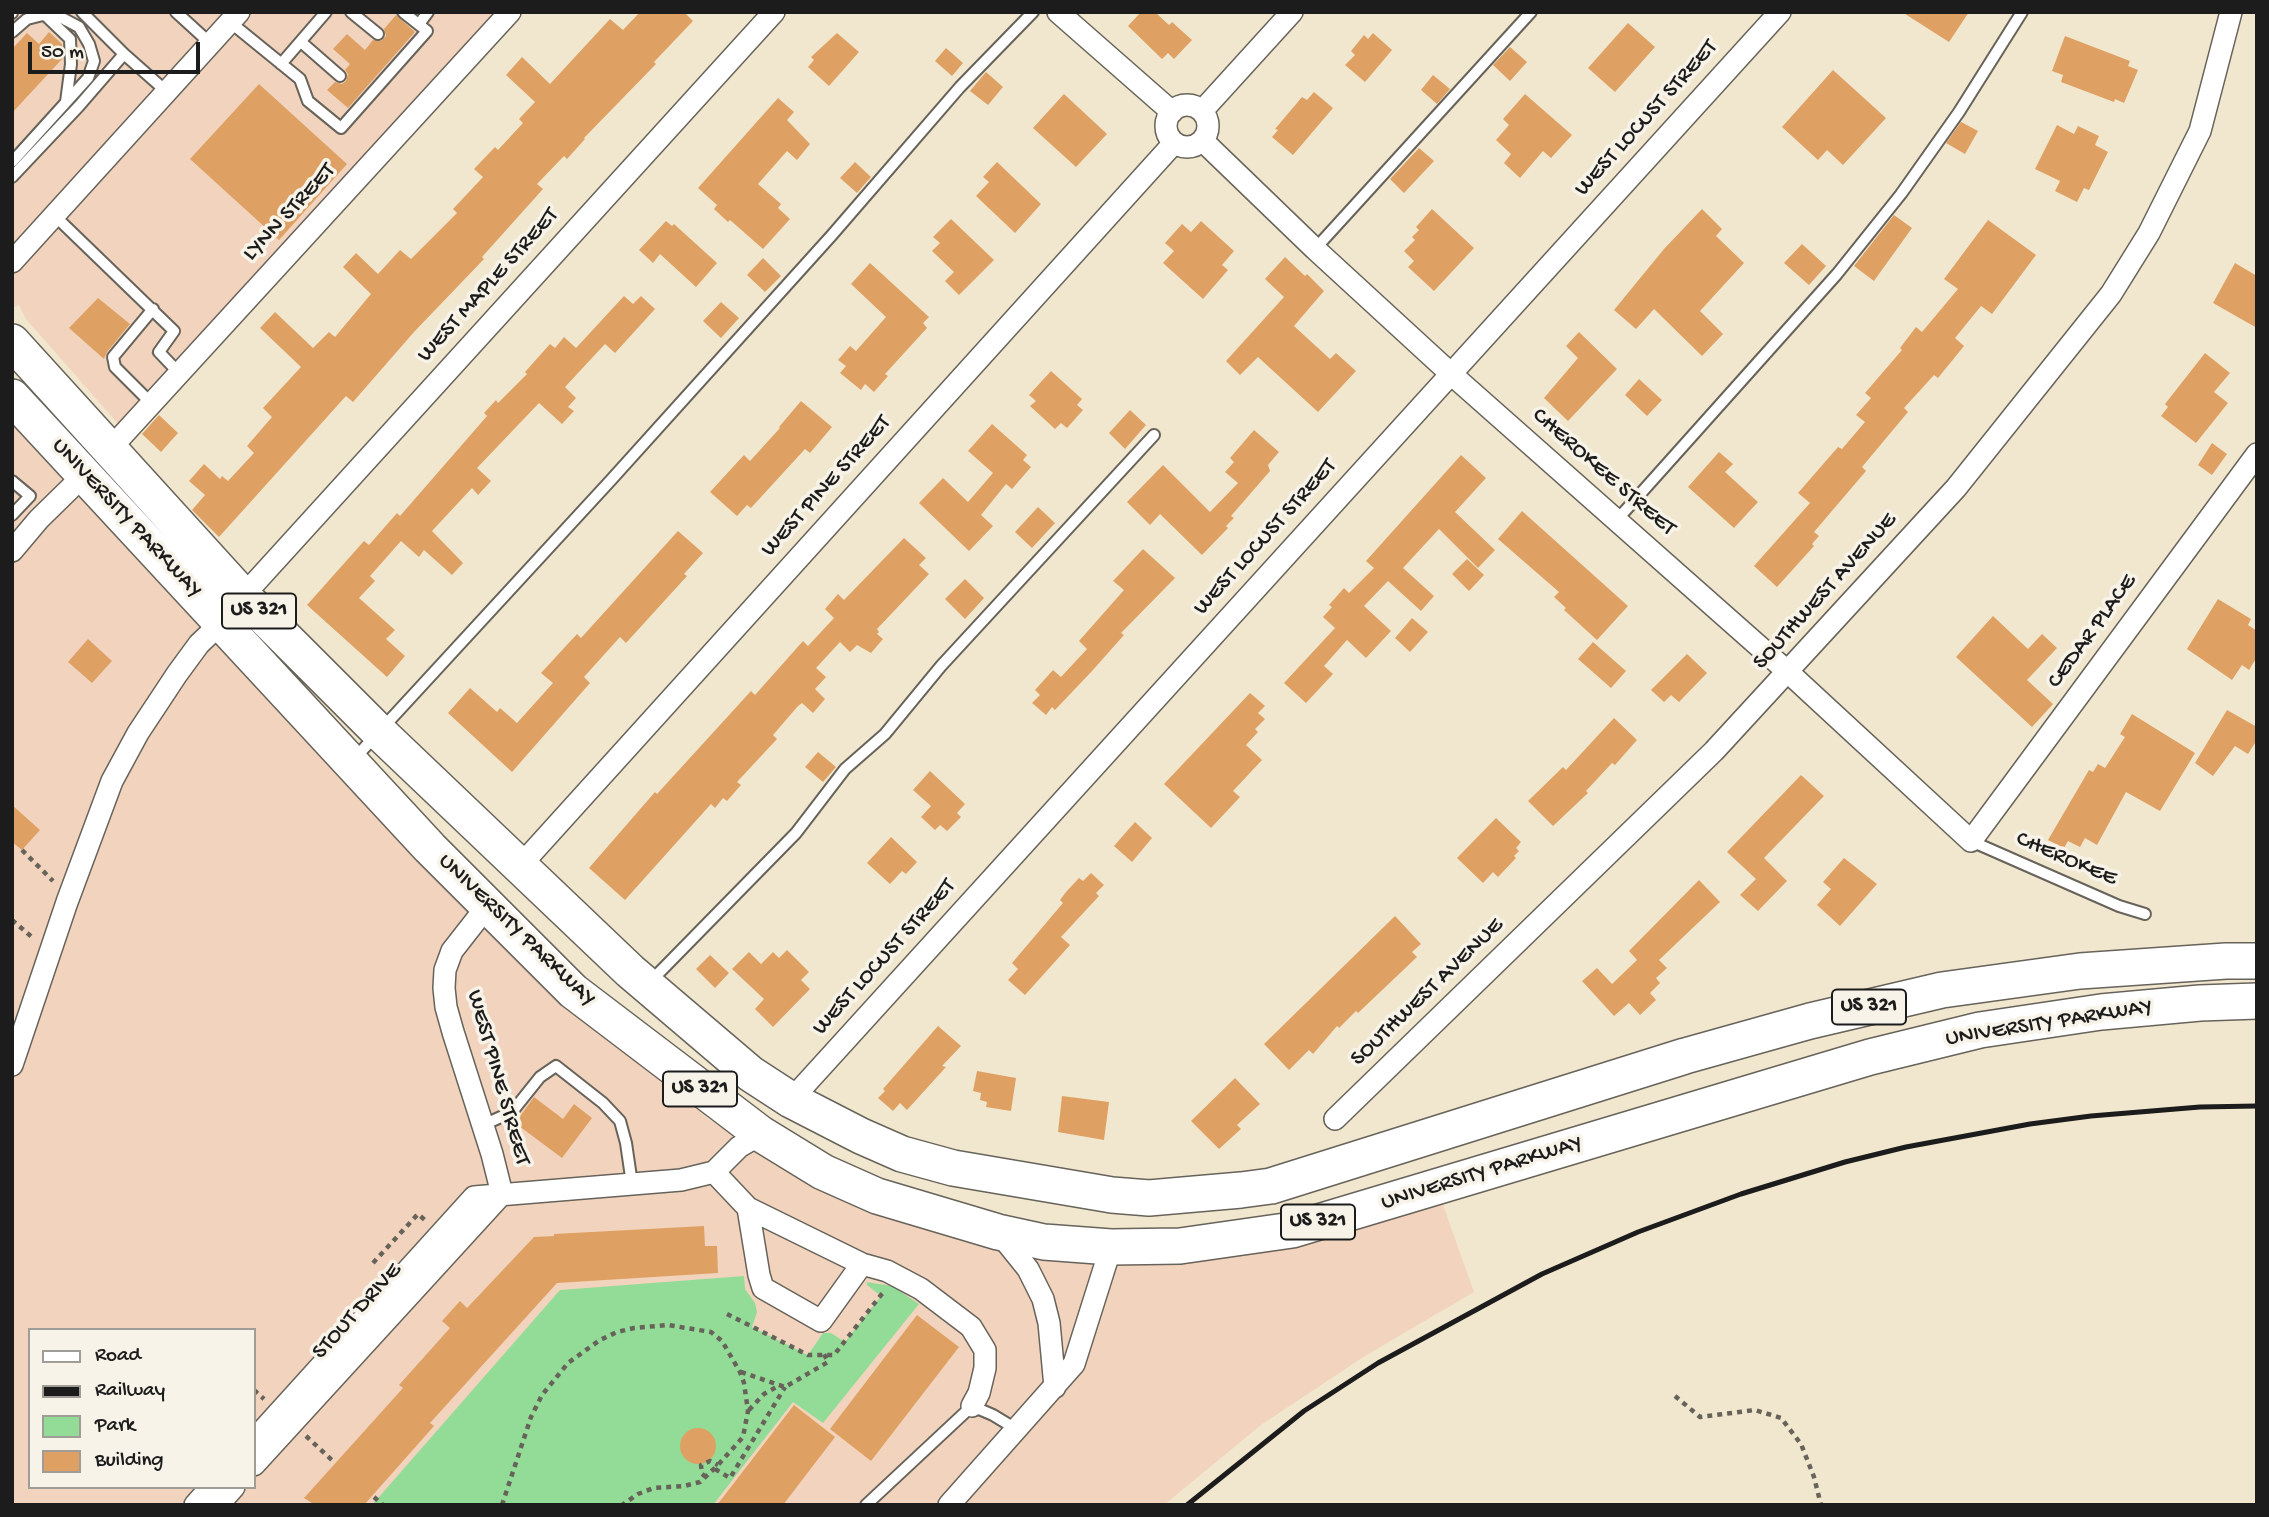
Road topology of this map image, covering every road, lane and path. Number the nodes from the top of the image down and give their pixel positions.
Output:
1 (82, 12) edge
2 (176, 12) edge
3 (326, 12) edge
4 (351, 12) edge
5 (403, 12) edge
6 (428, 12) edge
7 (510, 12) edge
8 (774, 12) edge
9 (1033, 12) edge
10 (1058, 12) edge
11 (1292, 12) edge
12 (1531, 12) edge
13 (1780, 12) edge
14 (2022, 12) edge
15 (2231, 12) edge
16 (43, 15) junction
17 (235, 17) edge
18 (419, 24) junction
19 (12, 32) edge
20 (378, 34) dead end
21 (301, 42) junction
22 (211, 44) junction
23 (124, 54) junction
24 (281, 64) junction
25 (340, 76) dead end
26 (167, 92) junction
27 (66, 102) junction
28 (1202, 111) junction
29 (1172, 112) junction
30 (1203, 141) junction
31 (1174, 143) junction
32 (12, 162) edge
33 (12, 177) edge
34 (55, 216) junction
35 (1315, 249) junction
36 (12, 262) edge
37 (153, 309) junction
38 (12, 342) edge
39 (180, 373) junction
40 (1450, 373) junction
41 (12, 397) edge
42 (152, 404) junction
43 (1154, 435) dead end
44 (2257, 454) edge
45 (97, 462) junction
46 (12, 481) edge
47 (12, 515) edge
48 (1616, 521) junction
49 (12, 551) edge
50 (243, 596) junction
51 (220, 622) junction
52 (1788, 672) junction
53 (379, 732) junction
54 (350, 762) junction
55 (1971, 841) junction
56 (22, 850) dead end
57 (520, 866) junction
58 (53, 881) dead end
59 (488, 905) junction
60 (2145, 914) dead end
61 (12, 920) edge
62 (34, 939) dead end
63 (2257, 961) edge
64 (647, 986) junction
65 (2257, 1001) edge
66 (1685, 1056) junction
67 (12, 1065) edge
68 (791, 1100) junction
69 (1701, 1108) junction
70 (1335, 1119) dead end
71 (483, 1125) junction
72 (761, 1134) junction
73 (714, 1172) junction
74 (632, 1184) junction
75 (502, 1194) junction
76 (1112, 1195) junction
77 (748, 1208) junction
78 (998, 1232) junction
79 (1111, 1247) junction
80 (862, 1264) junction
81 (379, 1315) junction
82 (824, 1354) dead end
83 (740, 1372) junction
84 (783, 1386) junction
85 (1055, 1387) junction
86 (1675, 1396) dead end
87 (972, 1406) junction
88 (748, 1411) junction
89 (1016, 1429) junction
90 (256, 1438) edge
91 (256, 1463) edge
92 (716, 1467) junction
93 (706, 1477) junction
94 (230, 1489) edge
95 (374, 1497) dead end
96 (209, 1499) edge
97 (383, 1505) edge
98 (502, 1505) edge
99 (622, 1505) edge
100 (866, 1505) edge
101 (949, 1505) edge
102 (1821, 1505) edge

1 - 23 lane
2 - 22 lane
3 - 21 lane
4 - 20 lane
5 - 18 lane
6 - 18 lane
7 - 39 street, LYNN STREET
8 - 50 street, WEST MAPLE STREET
9 - 53 lane
10 - 29 street
11 - 28 street
12 - 35 lane
13 - 40 street, WEST LOCUST STREET
14 - 48 lane
15 - 52 street, SOUTHWEST AVENUE
16 - 19 lane
16 - 27 lane
16 - 27 lane
17 - 22 street
17 - 24 lane
18 - 24 lane
21 - 24 lane
21 - 25 lane
22 - 26 street
23 - 26 lane
23 - 33 lane
26 - 34 street
27 - 32 lane
28 - 29 street
28 - 30 street
29 - 31 street
30 - 31 street
30 - 35 street, CHEROKEE STREET
31 - 57 street, WEST PINE STREET
34 - 36 street
34 - 37 lane
35 - 40 street, CHEROKEE STREET
37 - 39 lane
37 - 42 lane
38 - 45 highway, UNIVERSITY PARKWAY / US 321
39 - 42 street, LYNN STREET
40 - 48 street, CHEROKEE STREET
40 - 68 street, WEST LOCUST STREET
41 - 45 highway, UNIVERSITY PARKWAY / US 321
42 - 45 street, LYNN STREET
43 - 64 lane
44 - 55 street, CEDAR PLACE
45 - 49 street, LYNN STREET
45 - 50 highway, UNIVERSITY PARKWAY / US 321
45 - 51 highway, UNIVERSITY PARKWAY / US 321
46 - 47 lane
48 - 52 street, CHEROKEE STREET
50 - 53 highway, UNIVERSITY PARKWAY / US 321
51 - 54 highway, UNIVERSITY PARKWAY / US 321
51 - 67 street
52 - 55 street, CHEROKEE STREET
52 - 70 street, SOUTHWEST AVENUE
53 - 54 lane
53 - 57 highway, UNIVERSITY PARKWAY / US 321
54 - 59 highway, UNIVERSITY PARKWAY / US 321
55 - 60 lane, CHEROKEE
56 - 58 path
57 - 59 highway
57 - 64 highway, UNIVERSITY PARKWAY / US 321
59 - 71 street, WEST PINE STREET
59 - 72 highway, UNIVERSITY PARKWAY / US 321
61 - 62 path
63 - 66 highway, UNIVERSITY PARKWAY / US 321
64 - 68 highway, UNIVERSITY PARKWAY / US 321
65 - 69 highway, UNIVERSITY PARKWAY / US 321
66 - 69 highway
66 - 76 highway, UNIVERSITY PARKWAY / US 321
68 - 72 highway
68 - 76 highway, UNIVERSITY PARKWAY / US 321
69 - 79 highway, UNIVERSITY PARKWAY / US 321
71 - 74 lane
71 - 75 street, WEST PINE STREET
72 - 73 street
72 - 78 highway, UNIVERSITY PARKWAY / US 321
73 - 74 street
73 - 77 street
74 - 75 street
75 - 81 street, STOUT DRIVE
76 - 79 highway
77 - 80 street
77 - 80 street
78 - 79 highway, UNIVERSITY PARKWAY / US 321
78 - 85 street
79 - 85 street
80 - 87 street
81 - 90 street, STOUT DRIVE
81 - 91 street, STOUT DRIVE
82 - 84 path
83 - 84 path
83 - 88 path
83 - 98 path
84 - 88 path
84 - 92 path
85 - 89 street
86 - 102 path
87 - 89 lane
87 - 100 lane
88 - 92 path
89 - 101 street
92 - 93 path
92 - 93 path
93 - 99 path
94 - 96 street
95 - 97 path

